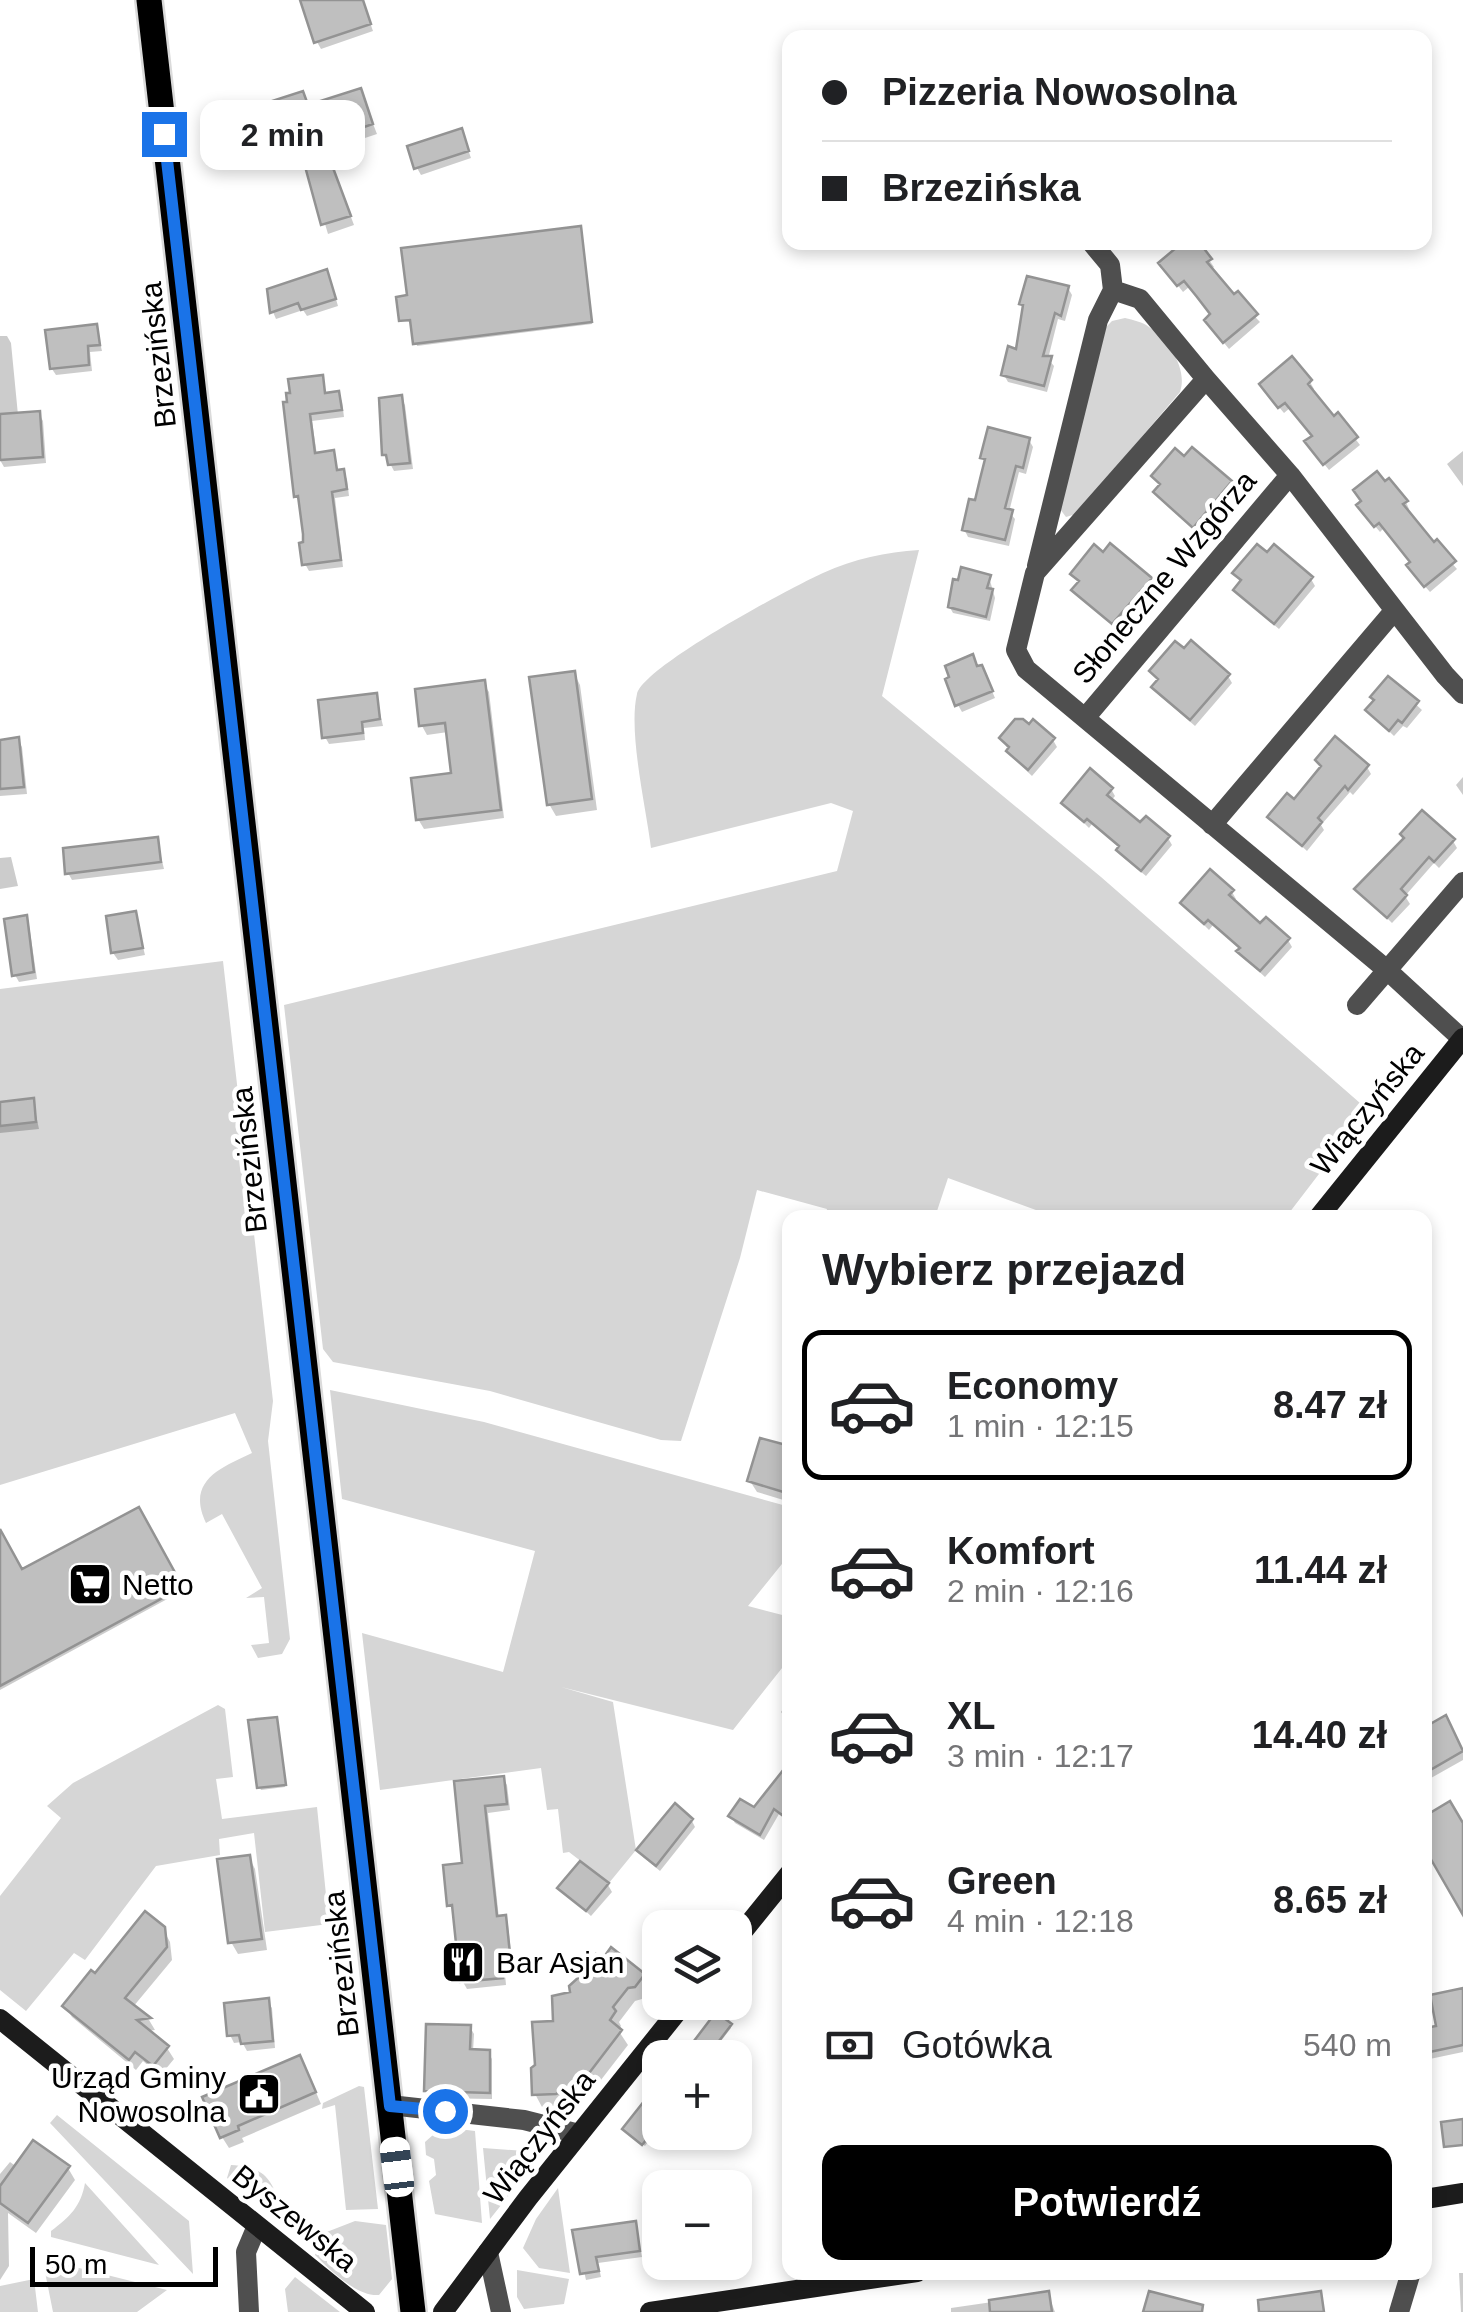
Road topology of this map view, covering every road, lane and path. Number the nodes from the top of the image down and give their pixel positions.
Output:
1 (149, 0) edge
2 (1098, 250) edge
3 (1113, 290) junction
4 (1206, 379) junction
5 (1290, 476) junction
6 (1035, 572) junction
7 (1394, 611) junction
8 (1463, 694) edge
9 (1085, 718) junction
10 (1212, 825) junction
11 (1463, 882) edge
12 (1387, 970) junction
13 (1356, 1005) dead end
14 (1463, 1038) edge
15 (1324, 1210) edge
16 (782, 1883) edge
17 (752, 1920) edge
18 (0, 2020) edge
19 (671, 2020) edge
20 (390, 2106) junction
21 (579, 2134) junction
22 (1463, 2193) edge
23 (1432, 2198) edge
24 (257, 2226) junction
25 (488, 2252) junction
26 (864, 2280) edge
27 (1409, 2280) edge
28 (249, 2312) edge
29 (365, 2312) edge
30 (413, 2312) edge
31 (443, 2312) edge
32 (500, 2312) edge
33 (650, 2312) edge
34 (1399, 2312) edge

1 - 20 main road, Brzezińska
2 - 3 street
3 - 4 street, Słoneczne Wzgórza
3 - 6 street, Słoneczne Wzgórza
4 - 5 street, Słoneczne Wzgórza
4 - 6 street, Słoneczne Wzgórza
5 - 7 street, Słoneczne Wzgórza
5 - 9 street, Słoneczne Wzgórza
6 - 9 street, Słoneczne Wzgórza
7 - 8 street, Słoneczne Wzgórza
7 - 10 street
9 - 10 street, Słoneczne Wzgórza
10 - 12 street, Słoneczne Wzgórza
11 - 12 street
12 - 13 street
12 - 14 street, Słoneczne Wzgórza
14 - 15 street, Wiączyńska
16 - 17 street
18 - 24 street, Byszewska
19 - 21 street, Wiączyńska
20 - 21 street
20 - 30 main road, Brzezińska
21 - 25 street, Wiączyńska
22 - 23 street
24 - 28 street
24 - 29 street, Byszewska
25 - 31 street, Wiączyńska
25 - 32 street
26 - 33 street
27 - 34 street

